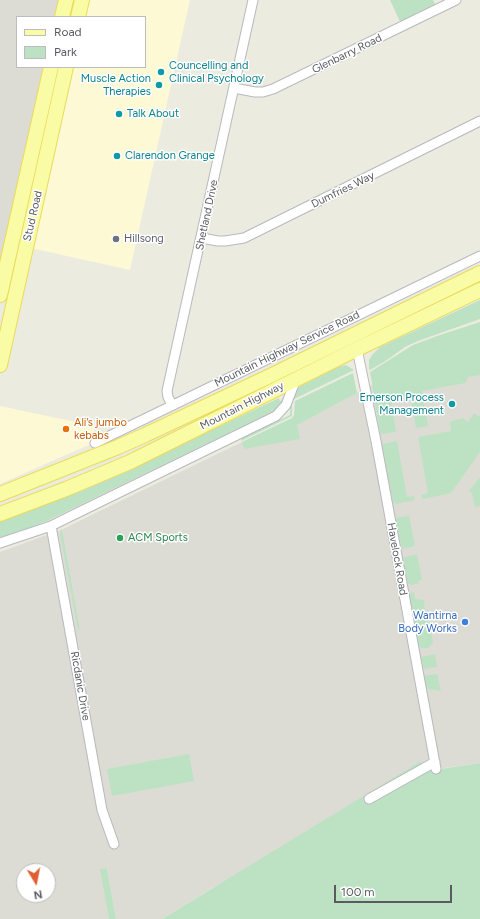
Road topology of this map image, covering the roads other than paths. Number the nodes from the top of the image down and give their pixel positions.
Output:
1 (66, 0) edge
2 (82, 0) edge
3 (254, 0) edge
4 (456, 0) edge
5 (62, 16) edge
6 (78, 16) edge
7 (51, 68) edge
8 (66, 68) edge
9 (234, 88) junction
10 (480, 121) edge
11 (31, 224) junction
12 (201, 238) junction
13 (480, 256) edge
14 (6, 269) junction
15 (480, 273) edge
16 (480, 290) edge
17 (0, 295) edge
18 (350, 336) junction
19 (357, 349) junction
20 (0, 365) edge
21 (296, 379) junction
22 (172, 405) junction
23 (95, 443) dead end
24 (130, 462) junction
25 (77, 464) junction
26 (4, 489) edge
27 (0, 514) edge
28 (51, 526) junction
29 (0, 543) edge
30 (369, 799) dead end
31 (114, 844) dead end

1 - 5 main road
2 - 6 main road
3 - 9 street, Shetland Drive
4 - 9 street, Glenbarry Road
7 - 14 main road, Stud Road
8 - 11 main road, Stud Road
9 - 12 street, Shetland Drive
10 - 12 street, Dumfries Way
11 - 14 main road
11 - 20 main road, Stud Road
12 - 22 street, Shetland Drive
13 - 22 street, Mountain Highway Service Road
14 - 17 main road, Stud Road
15 - 18 main road, Mountain Highway
16 - 19 main road, Mountain Highway
18 - 19 main road
18 - 25 main road, Mountain Highway
19 - 21 main road, Mountain Highway
19 - 30 street, Havelock Road
21 - 24 main road, Mountain Highway
21 - 28 street
22 - 23 street, Mountain Highway Service Road
24 - 25 main road
24 - 27 main road, Mountain Highway
25 - 26 main road, Mountain Highway
28 - 29 street
28 - 31 street, Ricdanic Drive

